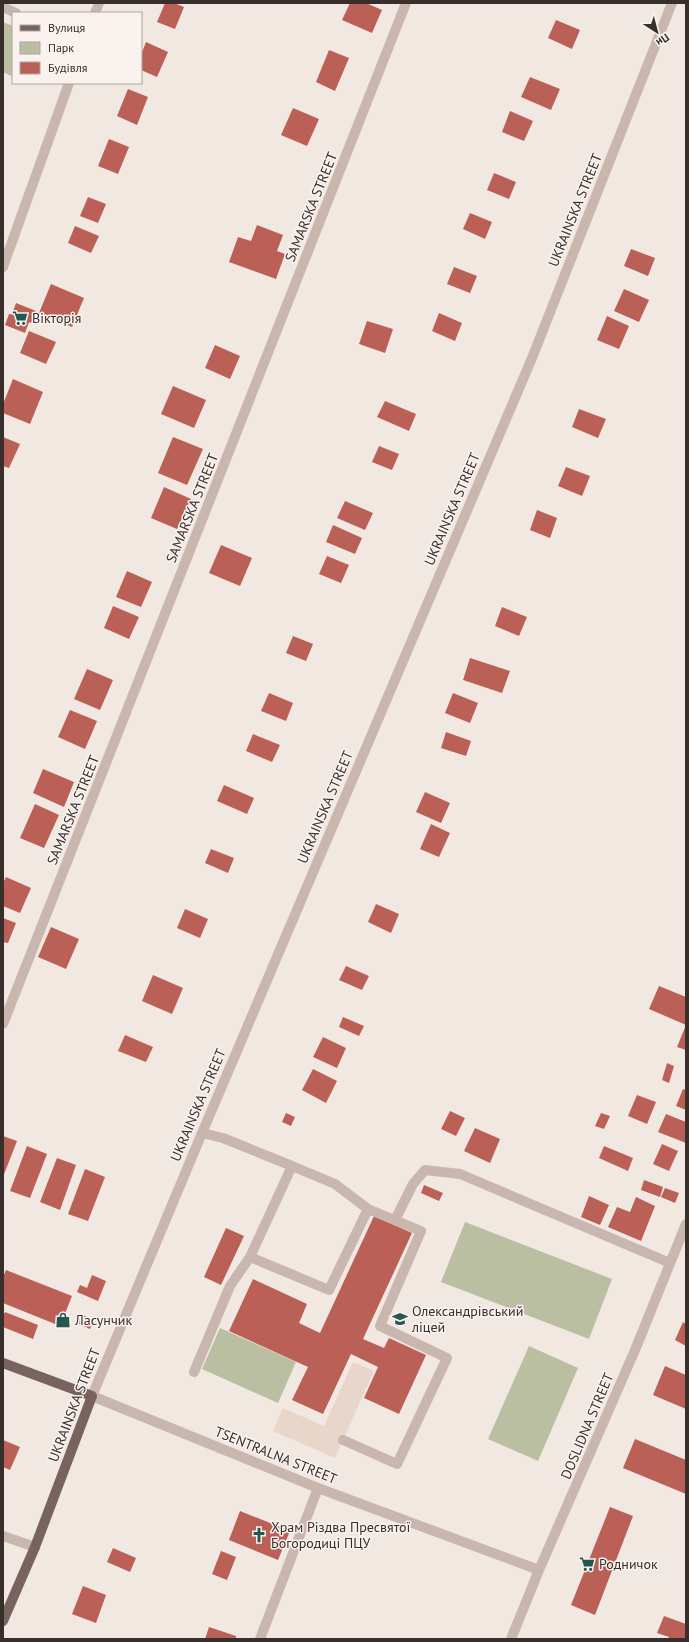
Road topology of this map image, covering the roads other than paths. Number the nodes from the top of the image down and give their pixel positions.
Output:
1 (406, 3) edge
2 (672, 3) edge
3 (3, 7) edge
4 (14, 12) edge
5 (69, 84) edge
6 (3, 266) edge
7 (3, 1024) edge
8 (202, 1133) junction
9 (292, 1166) junction
10 (368, 1209) junction
11 (395, 1220) junction
12 (686, 1224) edge
13 (250, 1257) junction
14 (670, 1263) junction
15 (3, 1363) edge
16 (194, 1372) dead end
17 (92, 1396) junction
18 (343, 1440) dead end
19 (318, 1488) junction
20 (3, 1536) edge
21 (35, 1547) junction
22 (539, 1570) junction
23 (3, 1621) edge
24 (260, 1639) edge
25 (511, 1639) edge

1 - 7 street, SAMARSKA STREET
2 - 8 street, UKRAINSKA STREET
3 - 4 street
5 - 6 street
8 - 9 street
8 - 17 street, UKRAINSKA STREET
9 - 10 street
9 - 13 street
10 - 11 street
10 - 13 street
11 - 14 street
11 - 18 street
12 - 14 street, DOSLIDNA STREET
13 - 16 street
14 - 22 street, DOSLIDNA STREET
15 - 17 main road, TSENTRALNA STREET
17 - 19 street, TSENTRALNA STREET
17 - 21 main road, UKRAINSKA STREET
19 - 22 street, TSENTRALNA STREET
19 - 24 street
20 - 21 street
21 - 23 main road, UKRAINSKA STREET
22 - 25 street, DOSLIDNA STREET

